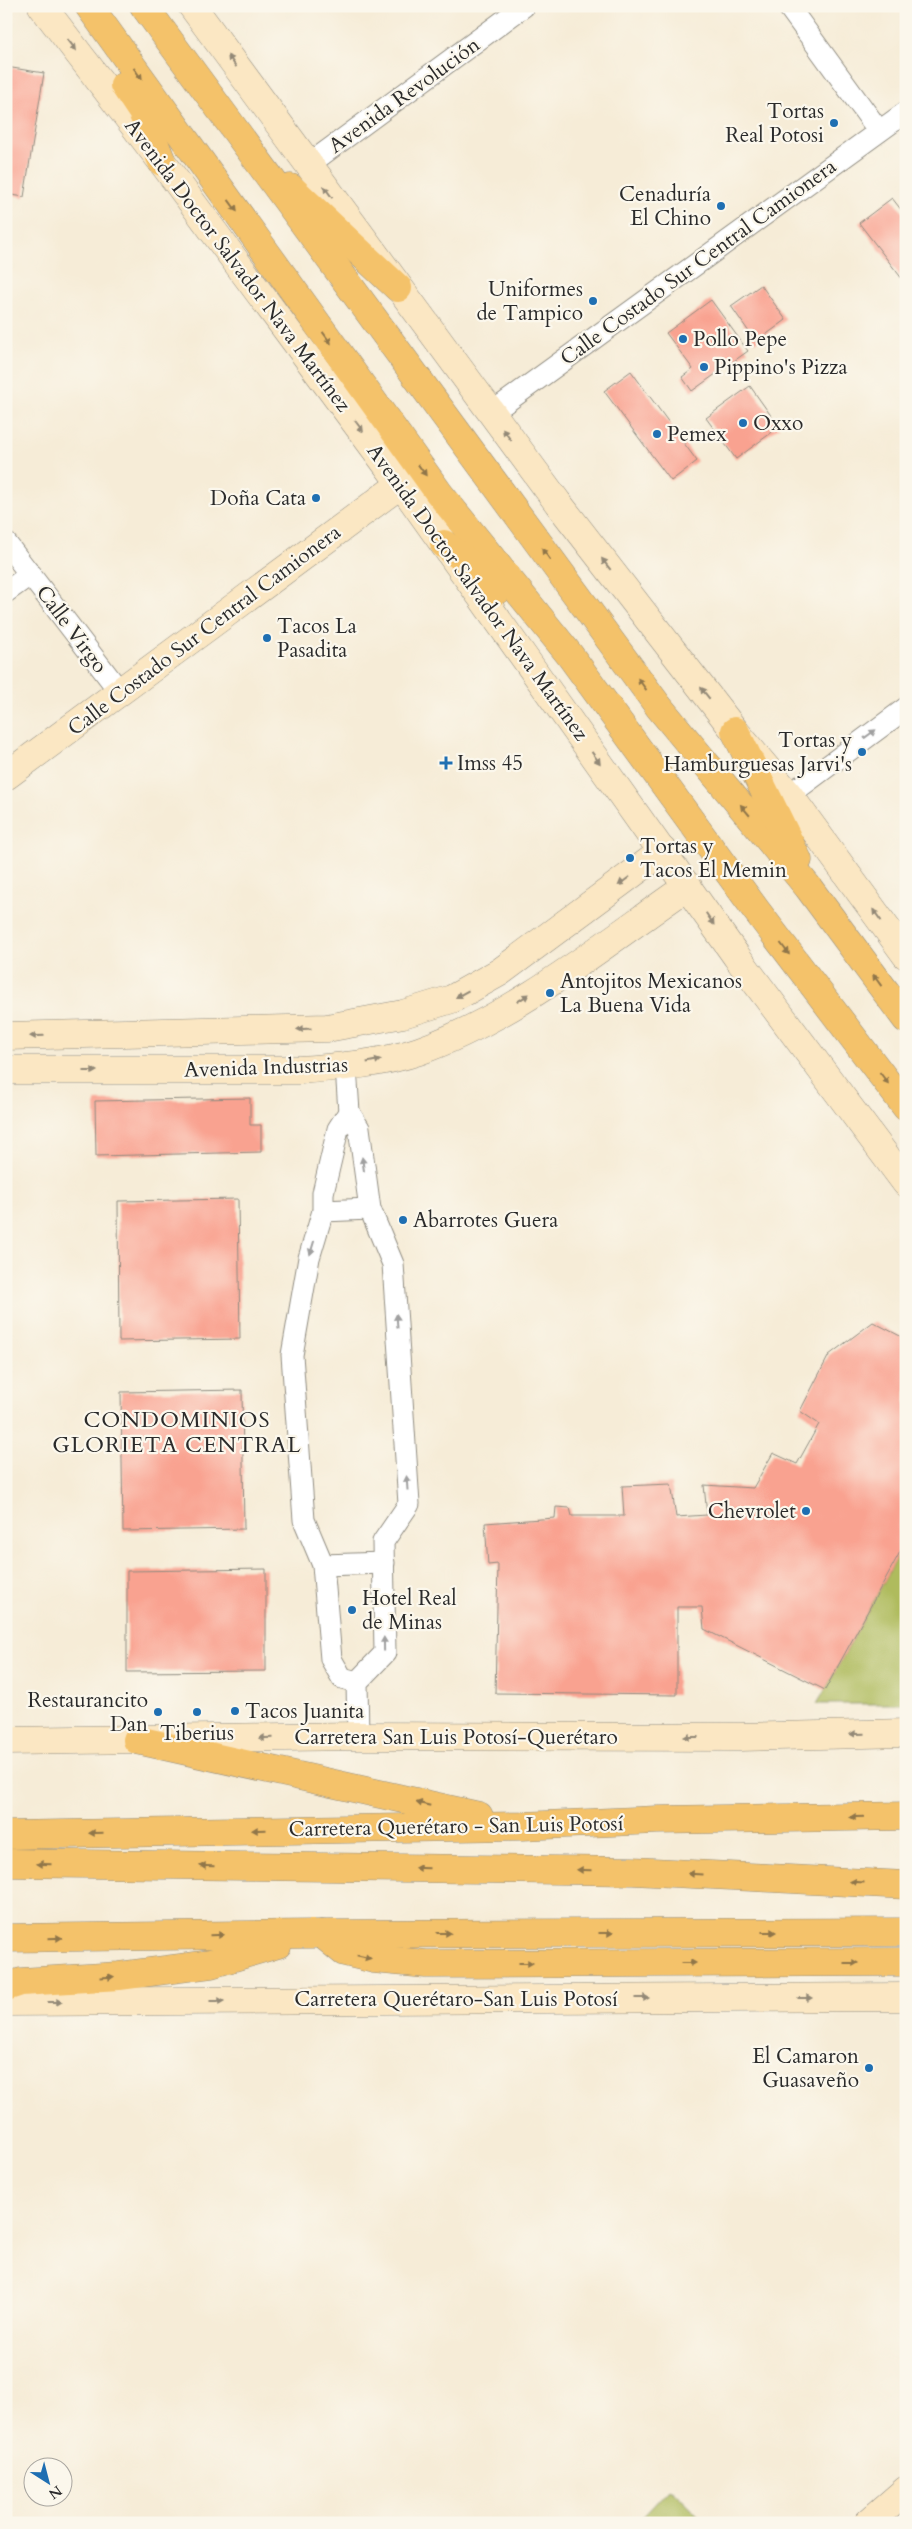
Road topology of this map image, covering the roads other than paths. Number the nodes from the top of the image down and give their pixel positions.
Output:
1 (42, 6) edge
2 (68, 6) edge
3 (89, 6) edge
4 (144, 6) edge
5 (192, 6) edge
6 (524, 6) edge
7 (788, 6) edge
8 (906, 112) edge
9 (879, 131) junction
10 (240, 140) junction
11 (162, 162) junction
12 (308, 165) junction
13 (398, 288) junction
14 (491, 412) junction
15 (401, 484) junction
16 (6, 543) edge
17 (444, 544) junction
18 (30, 574) junction
19 (6, 592) edge
20 (568, 654) junction
21 (120, 692) junction
22 (906, 708) edge
23 (735, 731) junction
24 (6, 776) edge
25 (789, 795) junction
26 (663, 852) junction
27 (688, 886) junction
28 (808, 887) junction
29 (906, 955) edge
30 (906, 1019) edge
31 (140, 1034) junction
32 (6, 1036) edge
33 (346, 1067) junction
34 (6, 1070) edge
35 (49, 1071) junction
36 (906, 1107) edge
37 (349, 1112) junction
38 (906, 1183) edge
39 (370, 1209) junction
40 (323, 1211) junction
41 (384, 1563) junction
42 (323, 1565) junction
43 (357, 1682) junction
44 (906, 1733) edge
45 (358, 1736) junction
46 (137, 1740) junction
47 (6, 1741) edge
48 (906, 1816) edge
49 (522, 1826) junction
50 (6, 1835) edge
51 (6, 1863) edge
52 (906, 1885) edge
53 (906, 1932) edge
54 (316, 1934) junction
55 (6, 1938) edge
56 (906, 1962) edge
57 (6, 1987) edge
58 (906, 1997) edge
59 (6, 2002) edge
60 (906, 2490) edge
61 (868, 2523) edge

1 -> 11 main road, Avenida Doctor Salvador Nava Martínez
2 - 11 highway
3 -> 20 highway, Avenida Doctor Salvador Nava Martínez
4 - 10 highway
12 -> 5 main road
6 - 12 street, Avenida Revolución
7 - 9 street
8 - 9 street, Calle Costado Sur Central Camionera
9 - 14 street, Calle Costado Sur Central Camionera
10 - 13 highway
28 -> 10 highway
11 -> 15 main road, Avenida Doctor Salvador Nava Martínez
13 -> 12 main road
13 - 14 main road
23 -> 14 main road
15 - 17 main road, Avenida Doctor Salvador Nava Martínez
15 - 21 main road, Calle Costado Sur Central Camionera
16 - 18 street, Calle Virgo
17 - 20 highway
17 -> 26 main road, Avenida Doctor Salvador Nava Martínez
18 - 19 street
18 - 21 street, Calle Virgo
20 -> 36 highway, Avenida Doctor Salvador Nava Martínez
21 - 24 main road, Calle Costado Sur Central Camionera
25 -> 22 street
23 - 25 main road
23 - 28 highway
29 -> 25 main road
26 - 27 main road, Avenida Doctor Salvador Nava Martínez
26 -> 31 main road, Avenida Industrias
33 -> 27 main road, Avenida Industrias
27 -> 38 main road, Avenida Doctor Salvador Nava Martínez
30 -> 28 highway
31 -> 32 main road, Avenida Industrias
31 - 35 main road
35 -> 33 main road, Avenida Industrias
33 - 37 street
34 - 35 main road, Avenida Industrias
39 -> 37 street
37 - 40 street
39 - 40 street
41 -> 39 street
40 -> 42 street
41 - 42 street
43 -> 41 street
42 - 43 street
43 - 45 street
44 -> 45 main road, Carretera San Luis Potosí-Querétaro
45 -> 46 main road, Carretera San Luis Potosí-Querétaro
46 - 47 main road, Carretera San Luis Potosí-Querétaro
49 -> 46 highway
48 -> 49 highway, Carretera Querétaro - San Luis Potosí
49 -> 50 highway, Carretera Querétaro - San Luis Potosí
52 -> 51 highway
54 -> 53 highway
55 -> 54 highway
54 -> 56 highway
57 -> 54 highway
59 -> 58 main road, Carretera Querétaro-San Luis Potosí
60 - 61 main road

